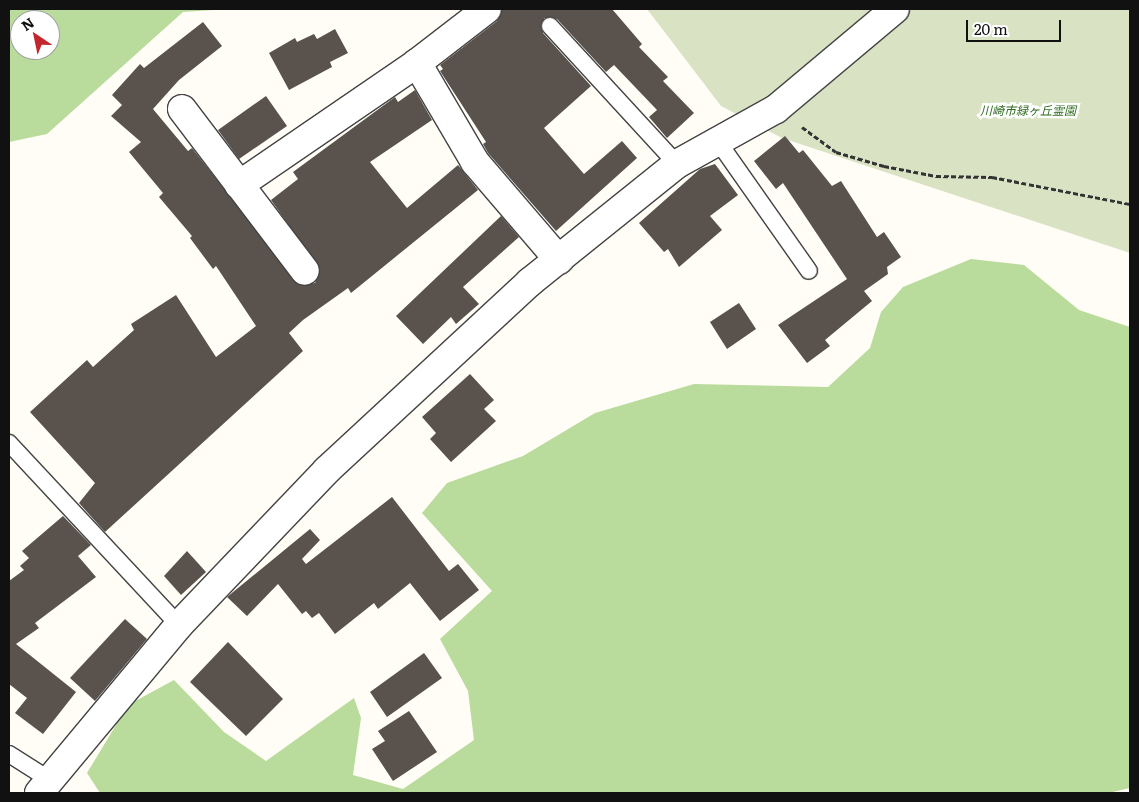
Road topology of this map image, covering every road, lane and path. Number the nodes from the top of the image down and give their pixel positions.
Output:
1 (487, 9) edge
2 (895, 9) edge
3 (550, 26) dead end
4 (417, 63) junction
5 (182, 109) dead end
6 (776, 109) junction
7 (719, 144) junction
8 (677, 164) junction
9 (239, 185) junction
10 (1130, 204) edge
11 (559, 260) junction
12 (305, 271) dead end
13 (809, 271) dead end
14 (9, 443) edge
15 (179, 625) junction
16 (9, 754) edge
17 (51, 789) edge

1 - 4 street
2 - 6 street
3 - 8 lane
4 - 9 street
4 - 11 street
5 - 9 street
6 - 7 street
6 - 10 path
7 - 8 street
7 - 13 lane
8 - 11 street
9 - 12 street
11 - 15 street
14 - 15 lane
15 - 17 street
16 - 17 lane

